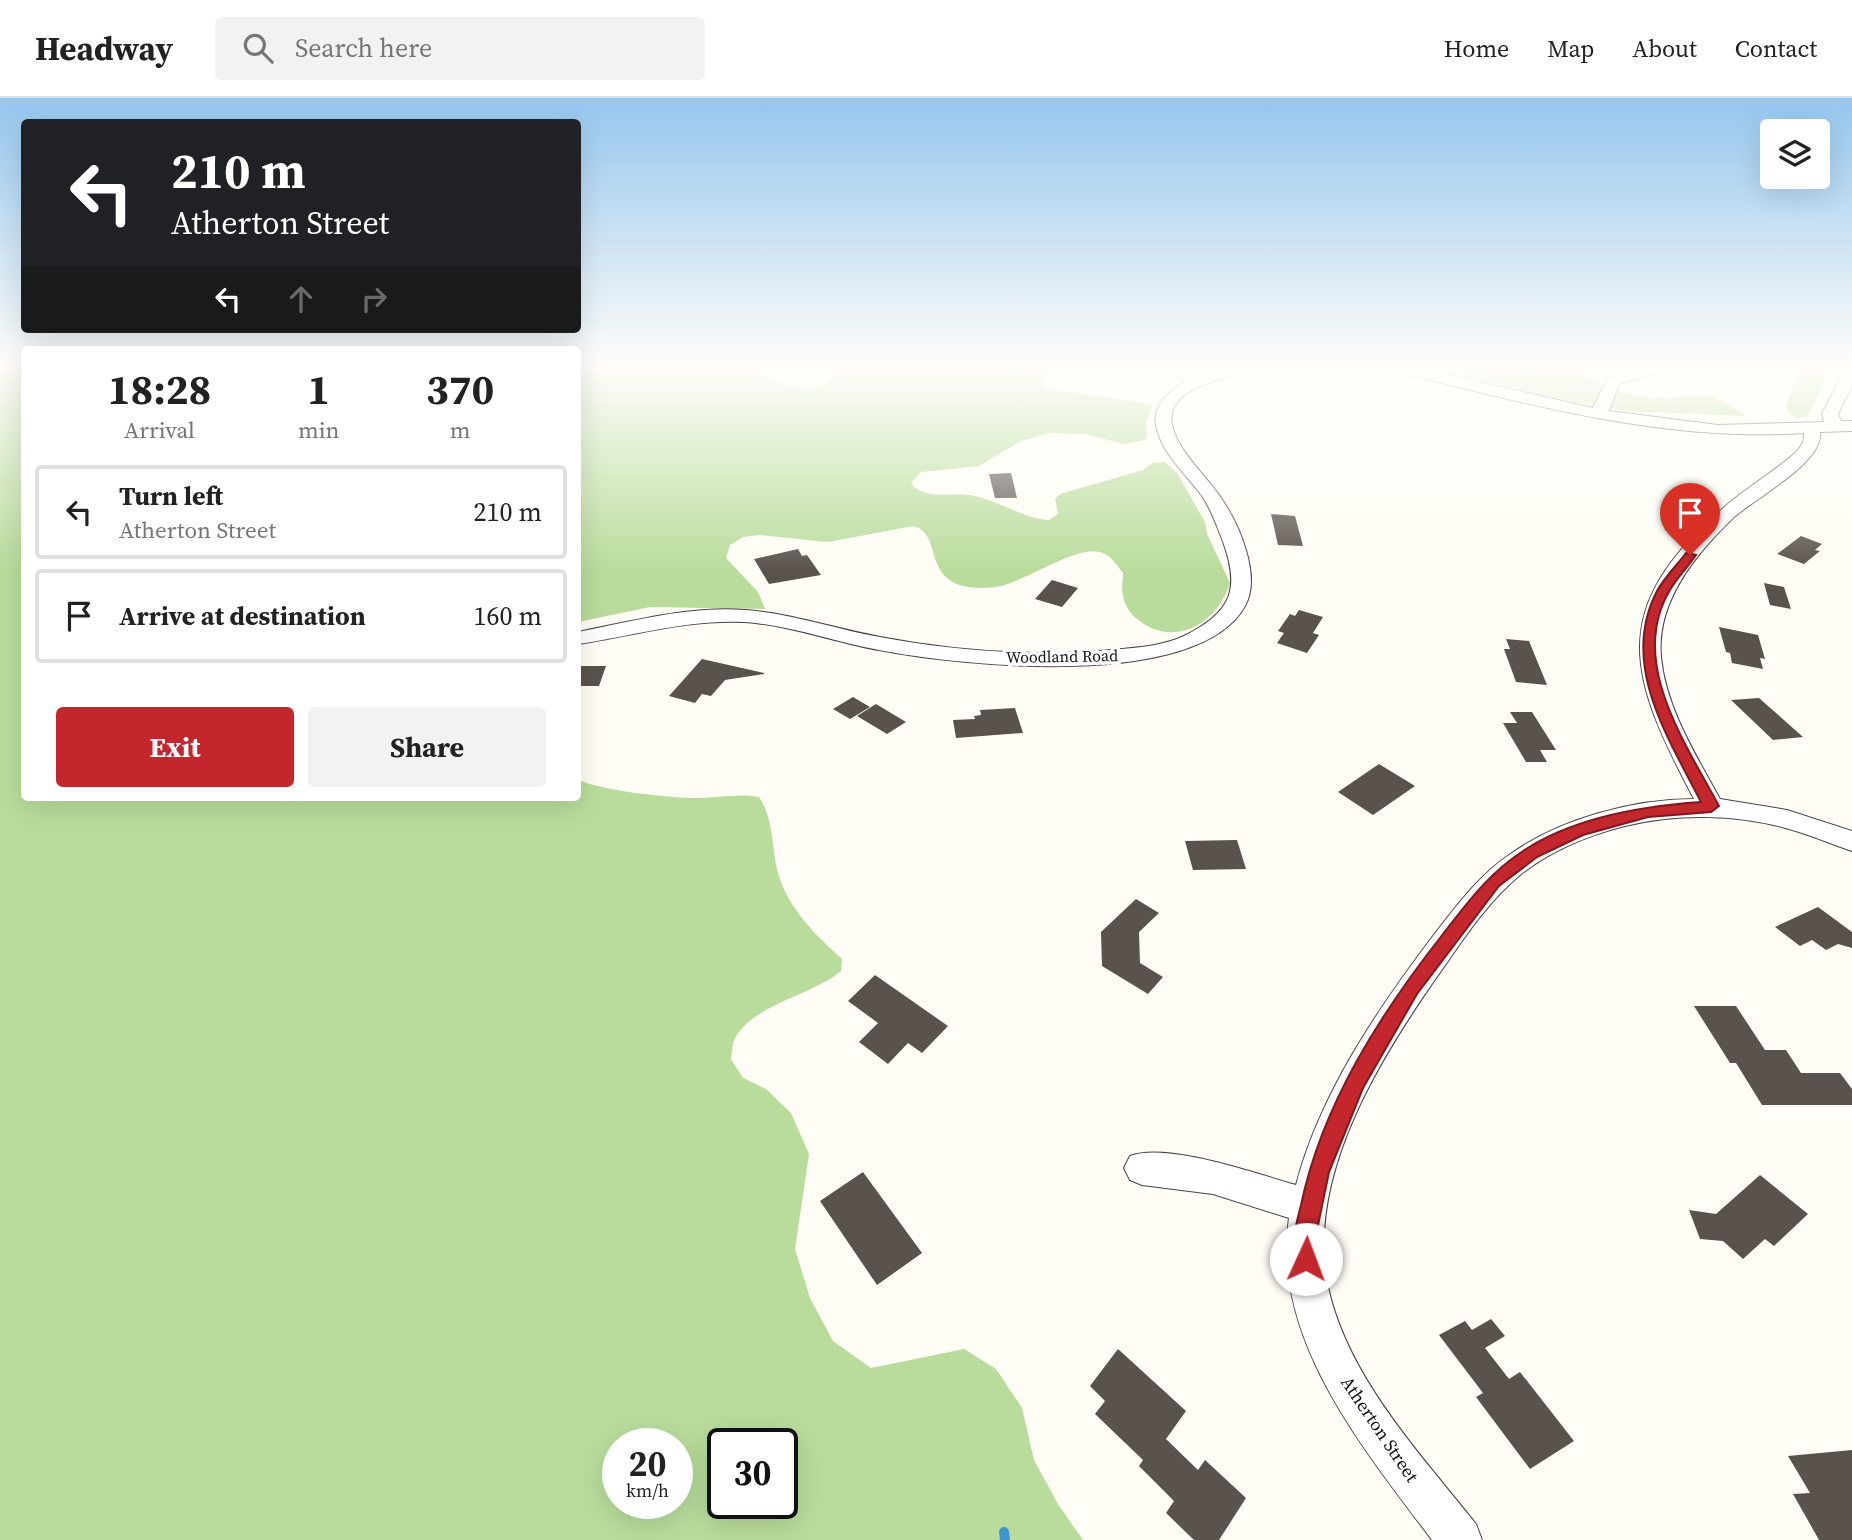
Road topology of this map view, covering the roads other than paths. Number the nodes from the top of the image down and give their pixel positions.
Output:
1 (1167, 436) edge
2 (1813, 436) edge
3 (581, 638) edge
4 (1711, 806) junction
5 (1852, 841) edge
6 (1142, 1168) dead end
7 (1310, 1207) junction
8 (1460, 1540) edge

1 - 3 street, Woodland Road
2 - 4 street
4 - 5 street
4 - 7 street, Atherton Street
6 - 7 street
7 - 8 street, Atherton Street

